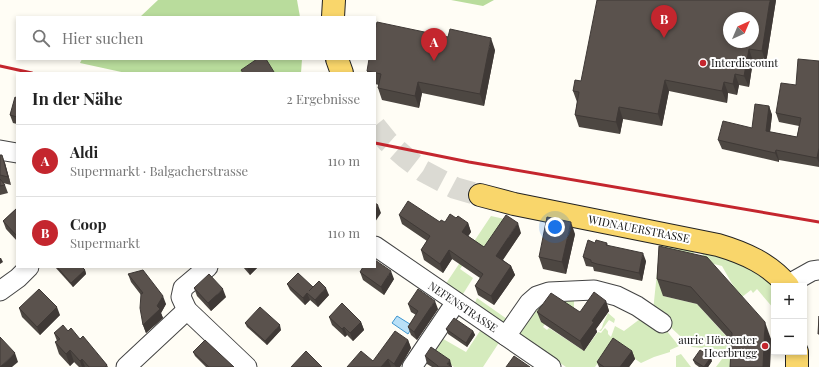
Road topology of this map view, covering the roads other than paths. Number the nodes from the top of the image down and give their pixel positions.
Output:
1 (334, 0) edge
2 (333, 16) edge
3 (337, 60) edge
4 (342, 72) edge
5 (0, 150) edge
6 (16, 153) edge
7 (480, 195) tunnel mouth
8 (376, 247) edge
9 (28, 268) edge
10 (207, 268) edge
11 (819, 270) edge
12 (785, 283) edge
13 (793, 283) edge
14 (0, 291) edge
15 (456, 302) junction
16 (187, 310) junction
17 (662, 323) dead end
18 (506, 336) junction
19 (797, 355) edge
20 (126, 367) edge
21 (247, 367) edge
22 (412, 367) edge
23 (551, 367) edge
24 (797, 367) edge

1 - 2 main road
3 - 4 main road
5 - 6 street
7 - 12 main road, WIDNAUERSTRASSE
8 - 15 street, NEFENSTRASSE
9 - 14 street
10 - 16 street
11 - 13 street
15 - 18 street, NEFENSTRASSE
15 - 22 street
16 - 20 street
16 - 21 street
17 - 18 street
18 - 23 street, NEFENSTRASSE
19 - 24 main road

